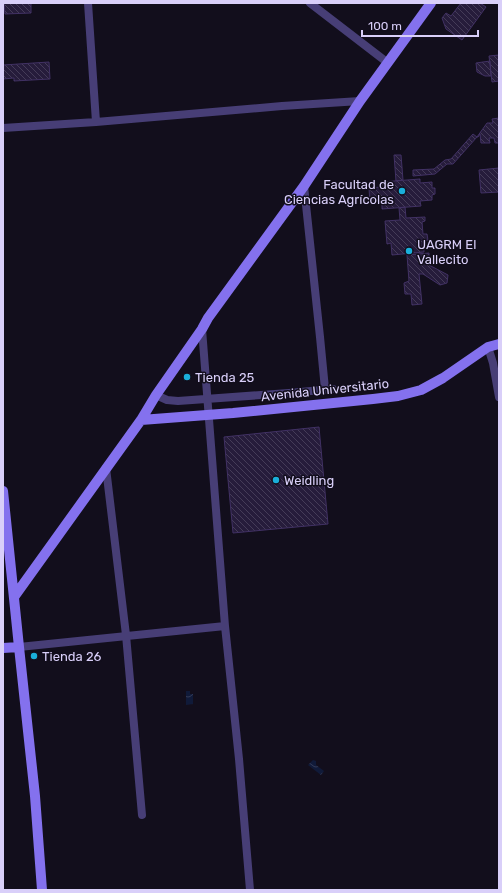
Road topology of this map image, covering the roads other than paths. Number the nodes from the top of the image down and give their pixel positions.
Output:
1 (88, 3) edge
2 (310, 3) edge
3 (431, 3) edge
4 (388, 63) junction
5 (360, 101) junction
6 (96, 122) junction
7 (3, 128) edge
8 (304, 186) junction
9 (202, 329) junction
10 (499, 344) edge
11 (488, 347) junction
12 (156, 395) junction
13 (499, 397) edge
14 (207, 400) junction
15 (209, 415) junction
16 (141, 420) junction
17 (106, 468) junction
18 (3, 491) edge
19 (5, 522) edge
20 (14, 597) junction
21 (225, 626) junction
22 (126, 635) junction
23 (18, 646) junction
24 (3, 648) edge
25 (142, 815) dead end
26 (42, 890) edge
27 (250, 890) edge

1 - 6 street
2 - 4 street
3 - 4 street
4 - 5 street
5 - 6 street
5 - 8 street
6 - 7 street
8 - 9 street
8 - 14 street
9 - 12 street
9 - 14 street
10 - 11 street, Avenida Universitario
11 - 13 street
11 - 15 street, Avenida Universitario
12 - 14 street
12 - 16 street
14 - 15 street
15 - 16 street, Avenida Universitario
15 - 21 street
16 - 17 street
17 - 20 street
17 - 22 street
18 - 19 street
19 - 20 street
20 - 23 street
21 - 22 street
21 - 27 street
22 - 23 street
22 - 25 street
23 - 24 street
23 - 26 street

